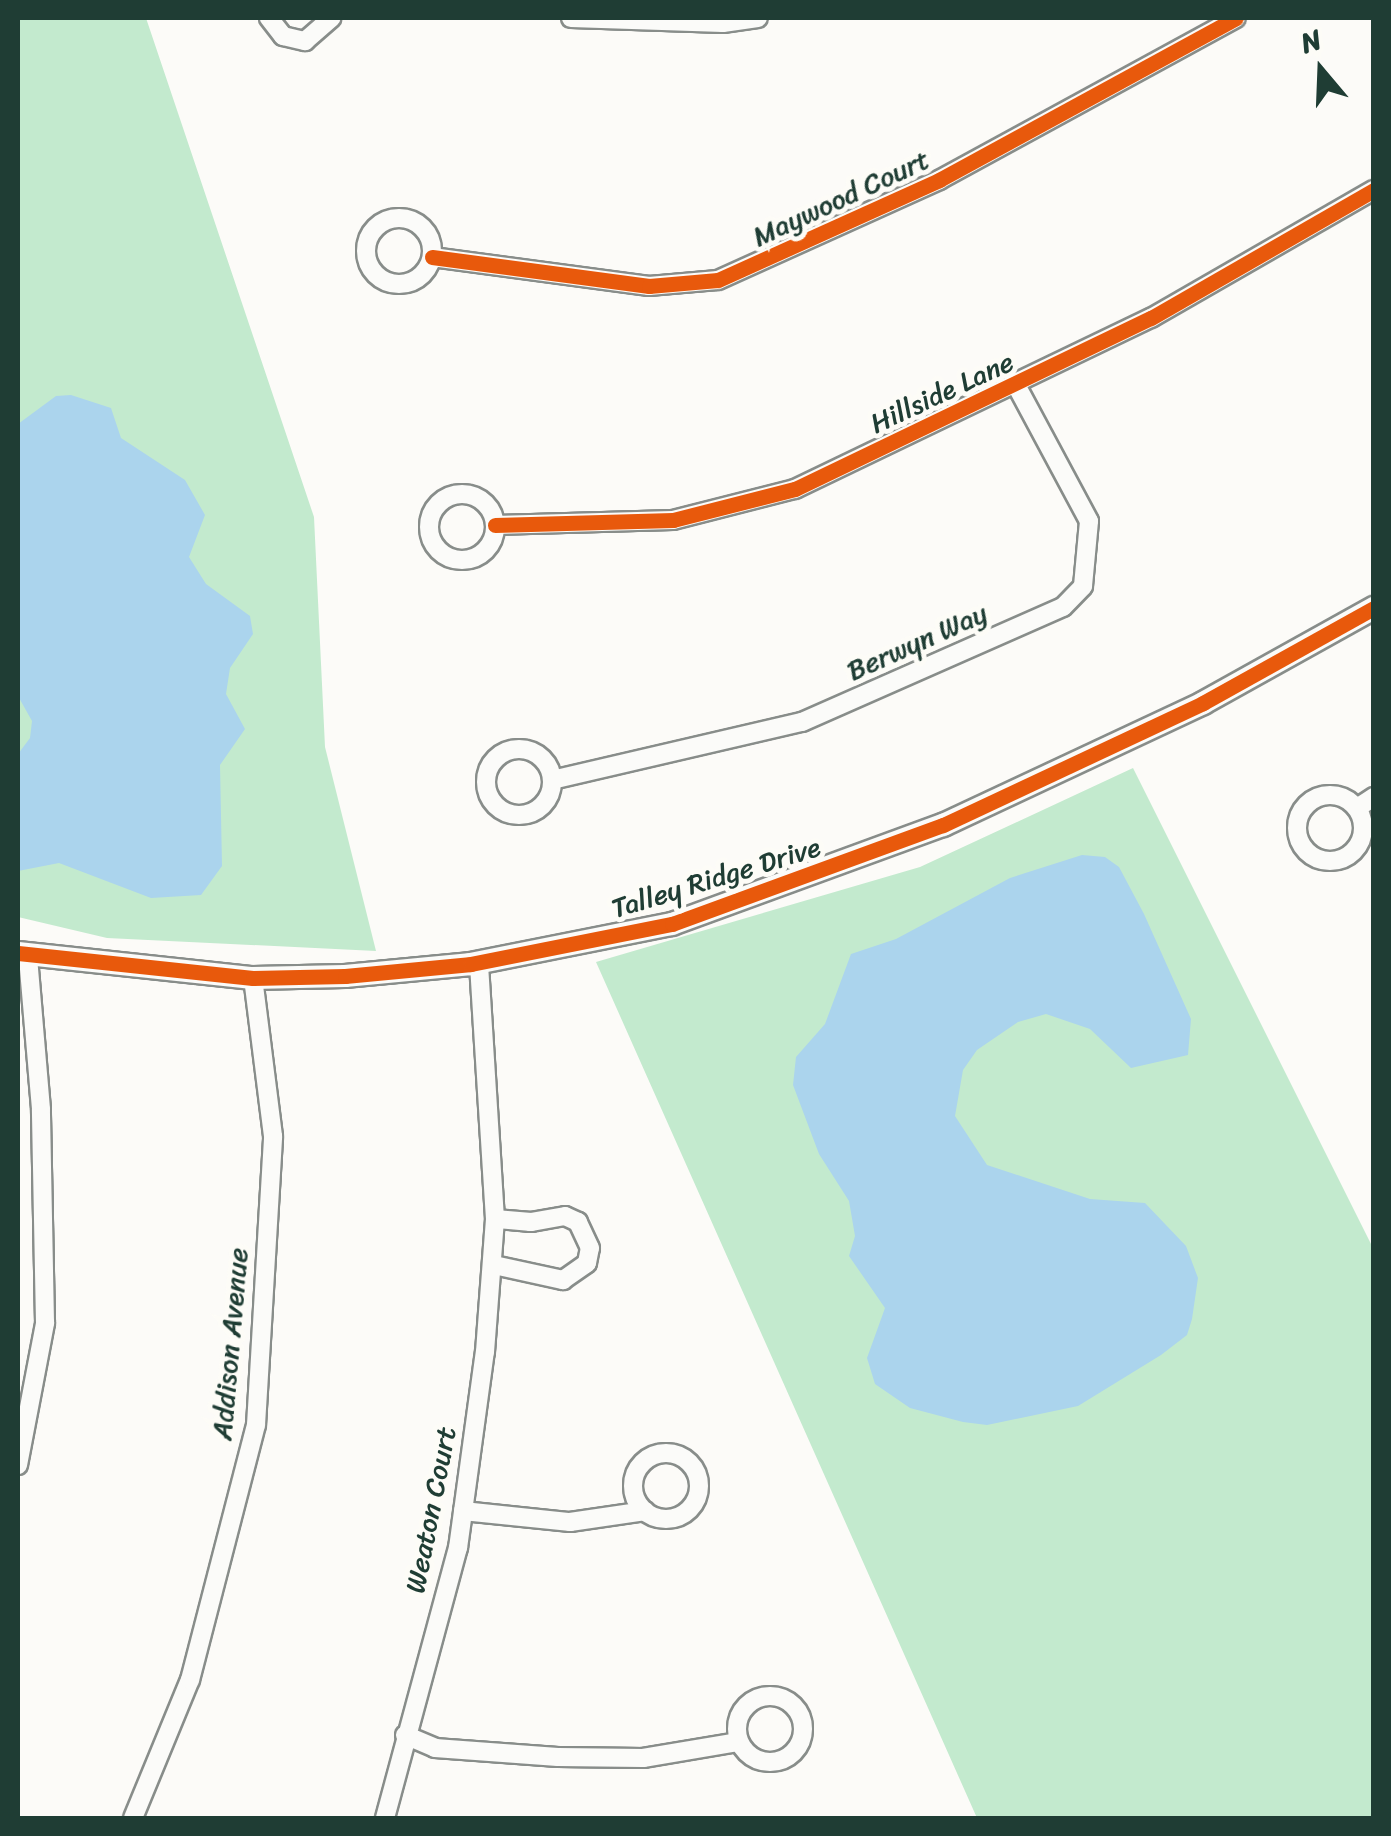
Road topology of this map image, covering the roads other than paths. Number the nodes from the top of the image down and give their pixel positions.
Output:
1 (268, 18) edge
2 (331, 18) edge
3 (571, 18) edge
4 (758, 18) edge
5 (1236, 18) edge
6 (1374, 190) edge
7 (432, 257) dead end
8 (1017, 387) junction
9 (495, 525) dead end
10 (1374, 608) edge
11 (552, 780) dead end
12 (1374, 797) edge
13 (1357, 808) dead end
14 (23, 954) edge
15 (480, 963) junction
16 (252, 978) junction
17 (495, 1219) junction
18 (494, 1265) junction
19 (18, 1465) edge
20 (645, 1511) dead end
21 (463, 1512) junction
22 (405, 1735) junction
23 (739, 1742) dead end
24 (133, 1818) edge
25 (385, 1818) edge

1 - 2 street
3 - 4 street
5 - 7 street, Maywood Court
6 - 8 street, Hillside Lane
8 - 9 street, Hillside Lane
8 - 11 street, Berwyn Way
10 - 15 street, Talley Ridge Drive
12 - 13 street
14 - 16 street, Talley Ridge Drive
14 - 19 street
15 - 16 street, Talley Ridge Drive
15 - 17 street, Weaton Court
16 - 24 street, Addison Avenue
17 - 18 street, Weaton Court
17 - 18 street
18 - 21 street, Weaton Court
20 - 21 street
21 - 22 street, Weaton Court
22 - 23 street
22 - 25 street, Weaton Court

